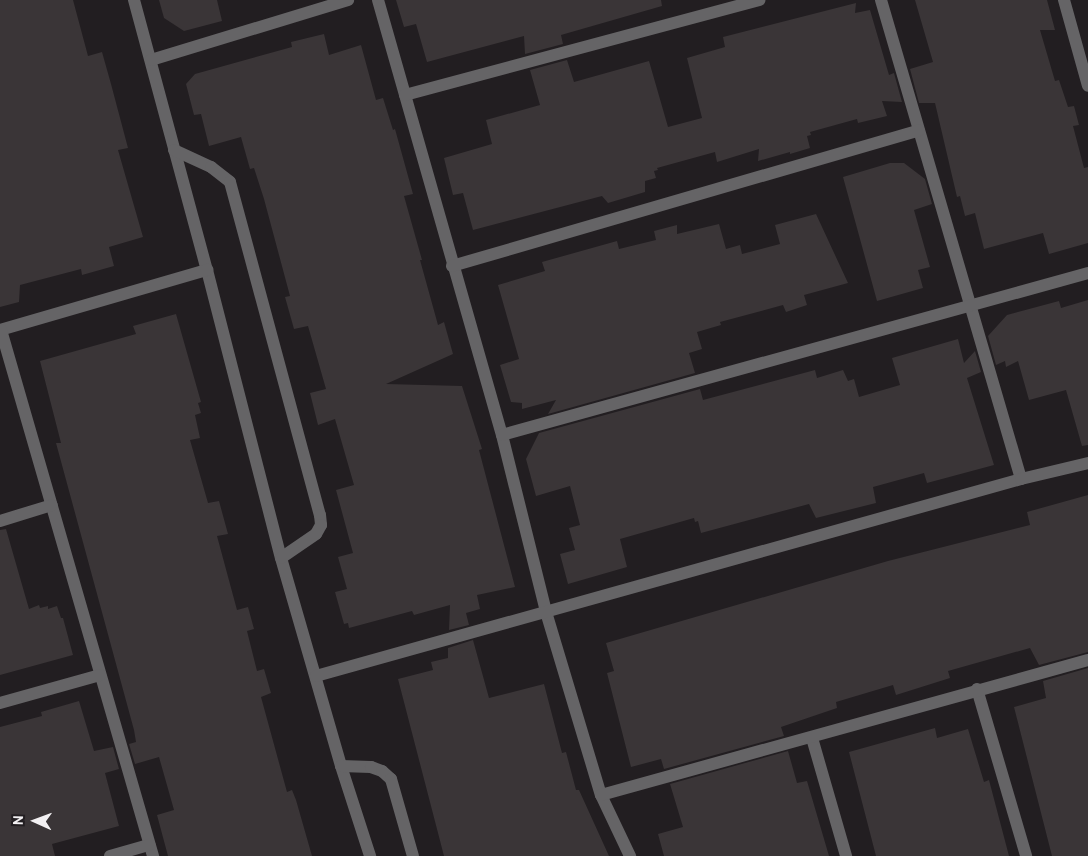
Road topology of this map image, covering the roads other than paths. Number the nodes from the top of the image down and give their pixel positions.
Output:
1 (134, 0) edge
2 (348, 0) edge
3 (378, 0) edge
4 (760, 0) edge
5 (881, 0) edge
6 (1064, 0) edge
7 (150, 60) junction
8 (1088, 86) edge
9 (405, 96) junction
10 (918, 130) junction
11 (174, 150) junction
12 (452, 266) junction
13 (207, 270) junction
14 (1088, 273) edge
15 (970, 304) junction
16 (0, 330) edge
17 (502, 435) junction
18 (1088, 463) edge
19 (1021, 479) junction
20 (52, 505) junction
21 (0, 521) edge
22 (281, 558) junction
23 (546, 612) junction
24 (1088, 660) edge
25 (100, 675) junction
26 (316, 676) junction
27 (977, 689) junction
28 (0, 702) edge
29 (812, 738) junction
30 (341, 766) junction
31 (602, 795) junction
32 (151, 851) edge
33 (110, 856) edge
34 (370, 856) edge
35 (413, 856) edge
36 (630, 856) edge
37 (846, 856) edge
38 (1026, 856) edge

1 - 7 street
2 - 7 street
3 - 9 street
4 - 9 street
5 - 10 street
6 - 8 street
7 - 11 street
9 - 12 street
10 - 12 street
10 - 15 street
11 - 13 street
11 - 22 street
12 - 17 street
13 - 16 street
13 - 22 street
14 - 15 street
15 - 17 street
15 - 19 street
16 - 20 street
17 - 23 street
18 - 19 street
19 - 23 street
20 - 21 street
20 - 25 street
22 - 26 street
23 - 26 street
23 - 31 street
24 - 27 street
25 - 28 street
25 - 32 street
26 - 30 street
27 - 29 street
27 - 38 street
29 - 31 street
29 - 37 street
30 - 34 street
30 - 35 street
31 - 36 street
32 - 33 street

